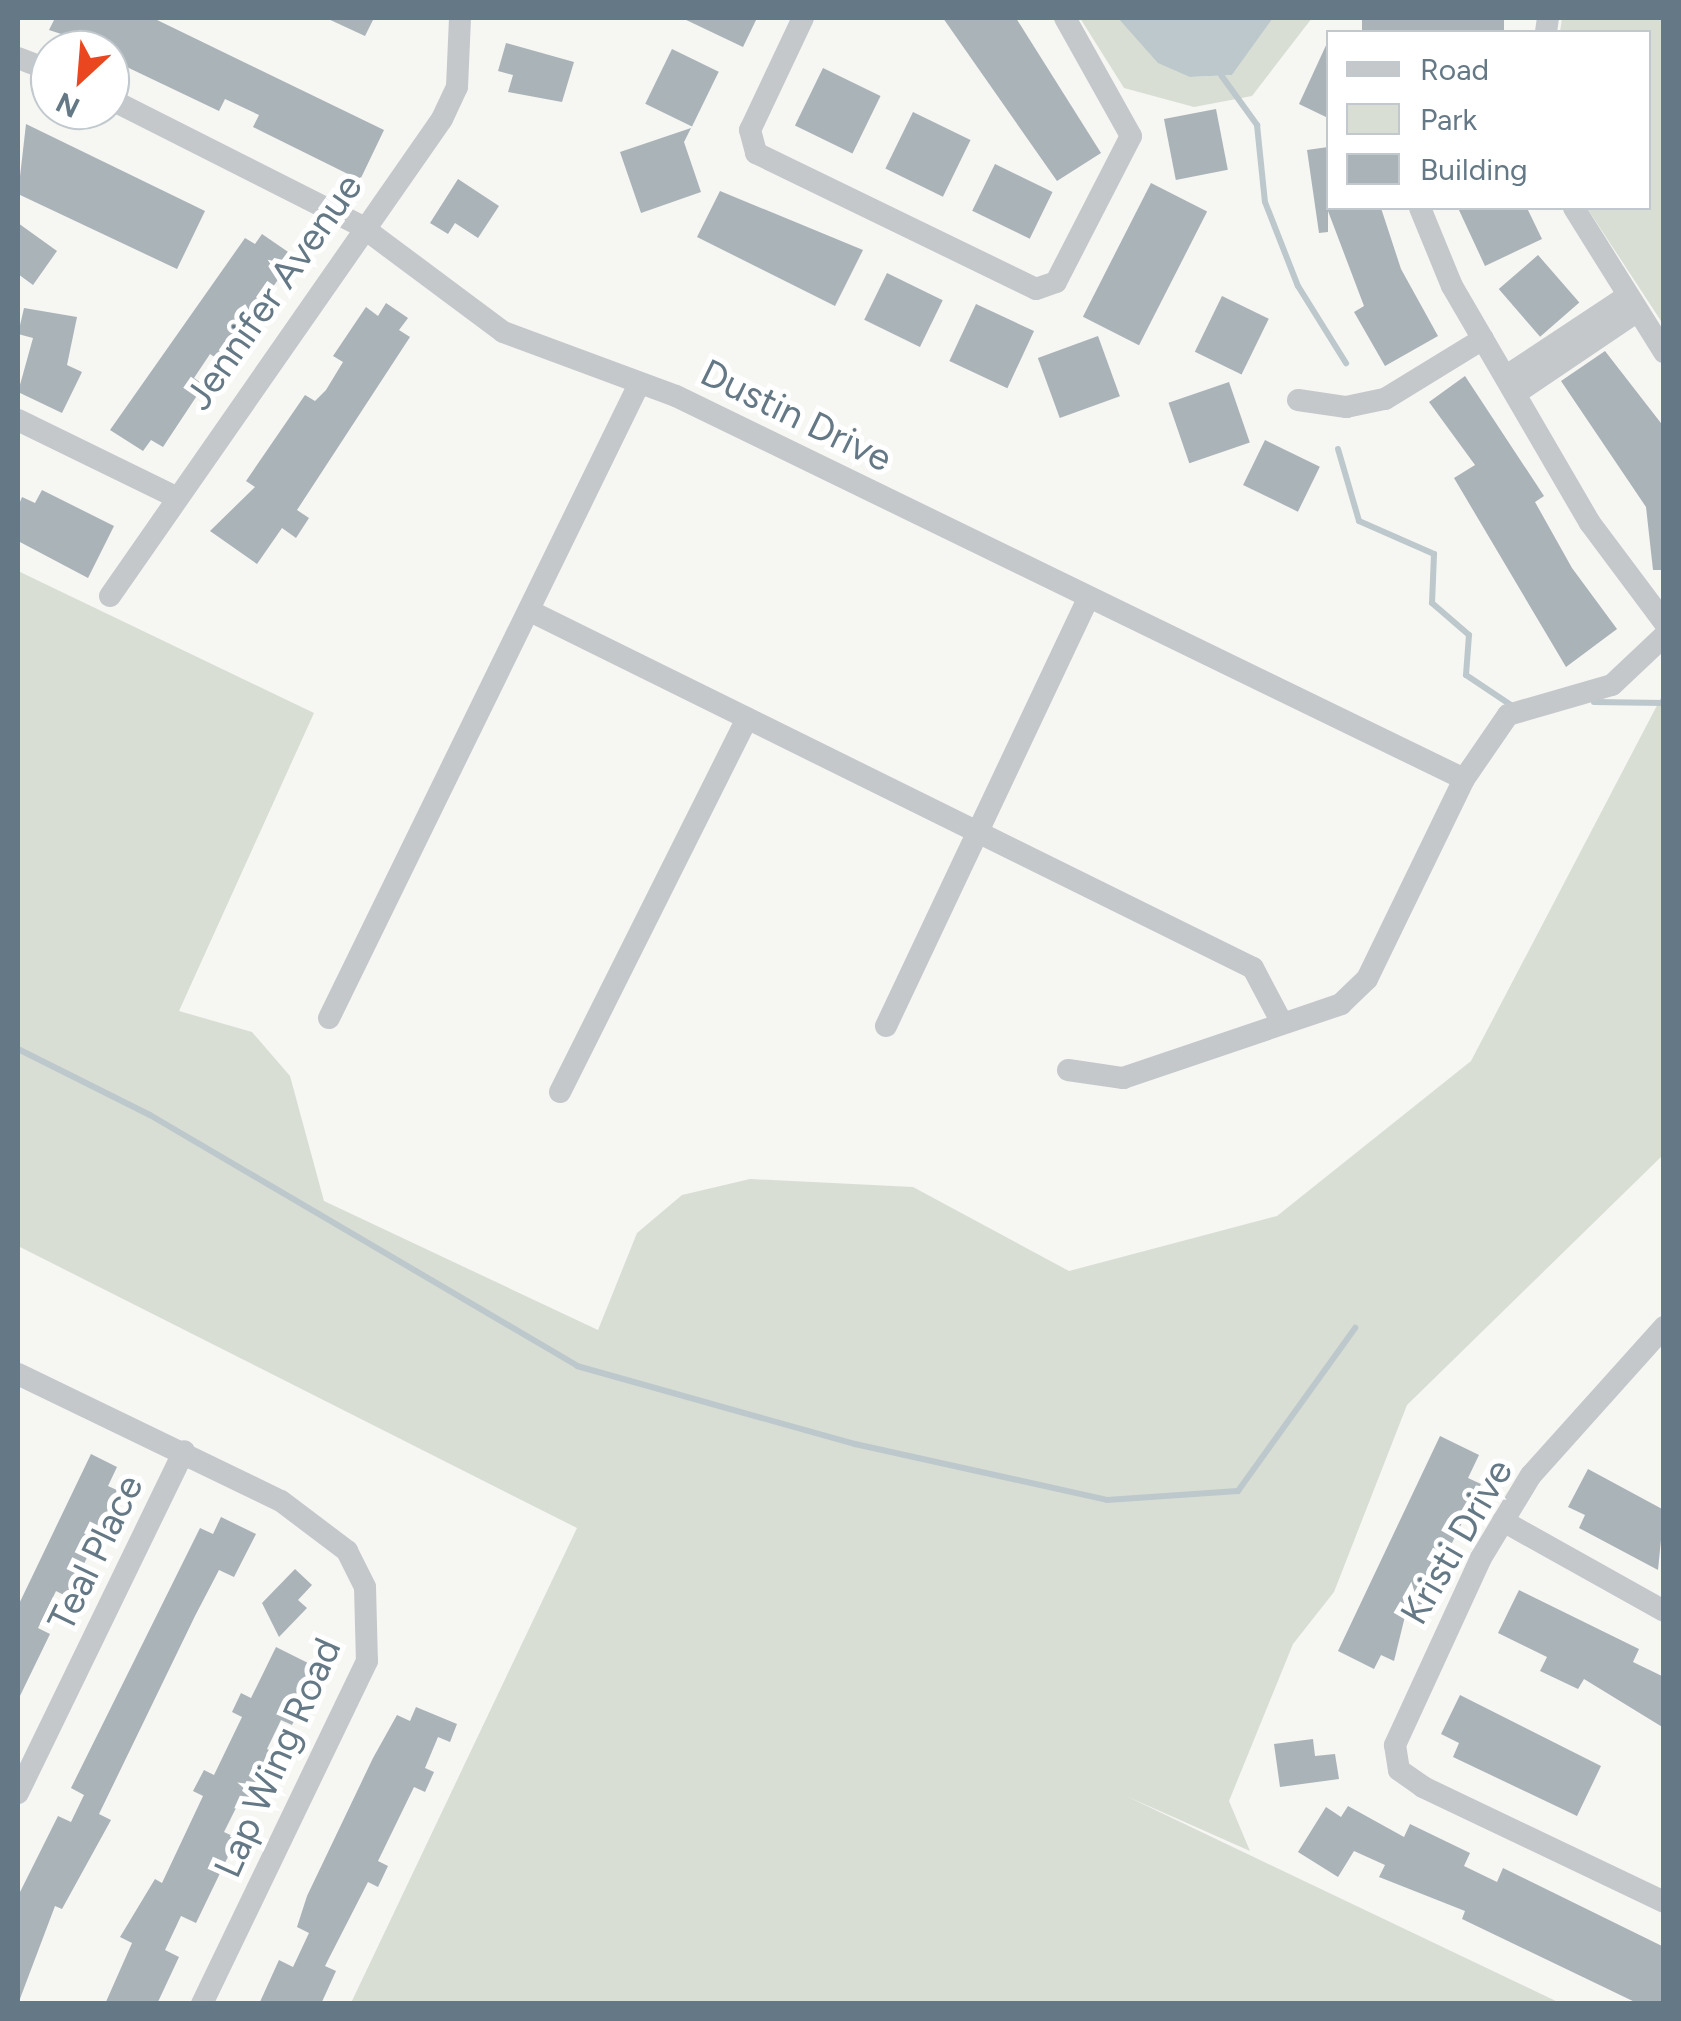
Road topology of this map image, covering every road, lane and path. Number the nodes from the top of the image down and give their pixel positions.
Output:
1 (460, 18) edge
2 (803, 18) edge
3 (1065, 18) edge
4 (130, 109) edge
5 (1421, 210) edge
6 (1575, 210) edge
7 (361, 226) junction
8 (1631, 304) junction
9 (1483, 338) junction
10 (1664, 352) edge
11 (1513, 383) junction
12 (639, 384) junction
13 (1298, 400) dead end
14 (18, 420) edge
15 (174, 496) junction
16 (110, 596) dead end
17 (1088, 598) junction
18 (530, 611) junction
19 (1664, 622) edge
20 (1664, 636) edge
21 (747, 718) junction
22 (1464, 780) junction
23 (978, 832) junction
24 (329, 1018) dead end
25 (1282, 1023) junction
26 (886, 1026) dead end
27 (1068, 1070) dead end
28 (560, 1092) dead end
29 (1664, 1327) edge
30 (18, 1374) edge
31 (184, 1452) junction
32 (1503, 1522) junction
33 (1664, 1610) edge
34 (18, 1793) edge
35 (1664, 1902) edge
36 (202, 2004) edge

1 - 7 street, Jennifer Avenue
2 - 3 street
4 - 7 street, Dustin Drive
5 - 9 street
6 - 8 street
7 - 12 street, Dustin Drive
7 - 15 street, Jennifer Avenue
8 - 10 street
8 - 11 street
9 - 11 street
9 - 13 street
11 - 19 street
12 - 17 street, Dustin Drive
12 - 18 street
14 - 15 street
15 - 16 street, Jennifer Avenue
17 - 22 street, Dustin Drive
17 - 23 street
18 - 21 street
18 - 24 street
20 - 22 street
21 - 23 street
21 - 28 street
22 - 25 street
23 - 25 street
23 - 26 street
25 - 27 street
29 - 32 street, Kristi Drive
30 - 31 street, Lap Wing Road
31 - 34 street, Teal Place
31 - 36 street, Lap Wing Road
32 - 33 street
32 - 35 street, Kristi Drive

